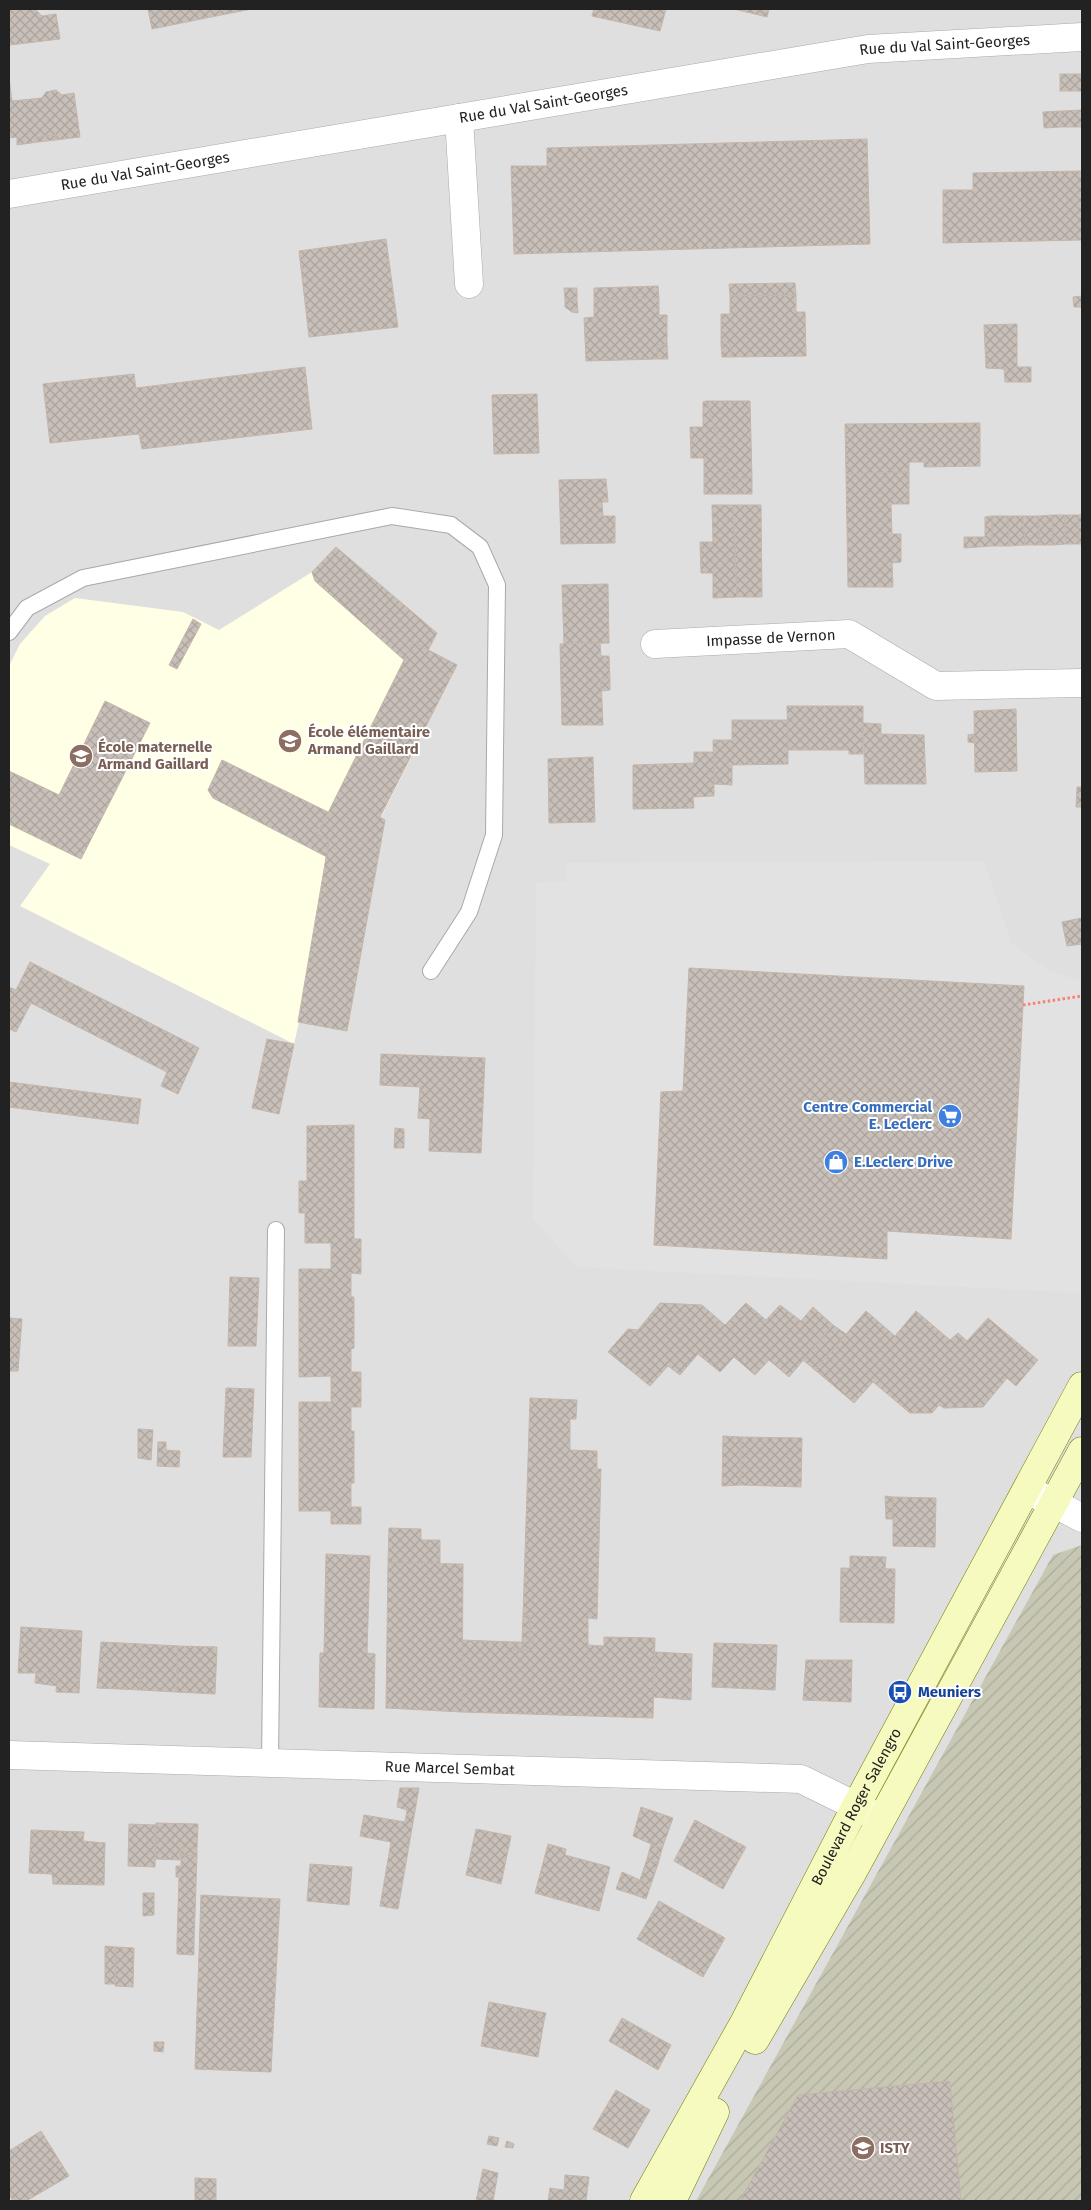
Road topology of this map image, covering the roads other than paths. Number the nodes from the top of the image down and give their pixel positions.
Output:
1 (1082, 38) edge
2 (459, 118) junction
3 (9, 194) edge
4 (469, 284) dead end
5 (9, 632) edge
6 (656, 644) dead end
7 (1082, 683) edge
8 (431, 971) dead end
9 (276, 1230) dead end
10 (1082, 1386) edge
11 (1082, 1451) edge
12 (1028, 1490) junction
13 (1054, 1505) junction
14 (1082, 1518) edge
15 (9, 1755) edge
16 (270, 1763) junction
17 (856, 1806) junction
18 (882, 1818) junction
19 (644, 2201) edge
20 (672, 2201) edge

1 - 2 street, Rue du Val Saint-Georges
2 - 3 street, Rue du Val Saint-Georges
2 - 4 street
5 - 8 lane
6 - 7 street, Impasse de Vernon
9 - 16 lane
10 - 12 main road, Boulevard Roger Salengro
11 - 13 main road, Boulevard Roger Salengro
12 - 13 street
12 - 17 main road, Boulevard Roger Salengro
13 - 14 street
13 - 18 main road, Boulevard Roger Salengro
15 - 16 street, Rue Marcel Sembat
16 - 17 street, Rue Marcel Sembat
17 - 18 street, Rue Marcel Sembat
17 - 19 main road, Boulevard Roger Salengro
18 - 20 main road, Boulevard Roger Salengro

